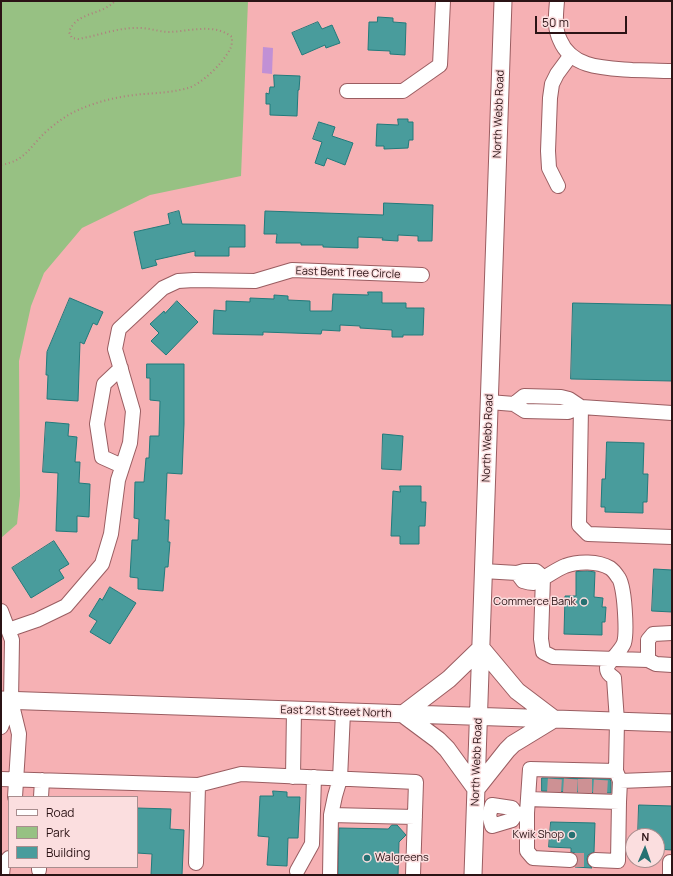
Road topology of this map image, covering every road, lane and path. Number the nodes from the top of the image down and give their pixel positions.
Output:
1 (115, 1) edge
2 (443, 1) edge
3 (504, 1) edge
4 (557, 1) edge
5 (571, 55) junction
6 (672, 71) edge
7 (347, 91) dead end
8 (1, 165) edge
9 (558, 186) dead end
10 (422, 275) dead end
11 (121, 368) junction
12 (489, 402) junction
13 (581, 407) junction
14 (672, 413) edge
15 (122, 466) junction
16 (672, 537) edge
17 (483, 571) junction
18 (543, 577) junction
19 (1, 611) edge
20 (8, 630) junction
21 (672, 633) edge
22 (481, 648) junction
23 (614, 659) junction
24 (648, 660) junction
25 (672, 665) edge
26 (6, 700) edge
27 (294, 710) junction
28 (343, 712) junction
29 (403, 714) junction
30 (478, 717) junction
31 (554, 719) junction
32 (616, 721) junction
33 (672, 723) edge
34 (1, 727) edge
35 (293, 776) junction
36 (618, 776) junction
37 (314, 778) junction
38 (672, 778) edge
39 (1, 779) edge
40 (340, 779) junction
41 (16, 780) junction
42 (42, 780) junction
43 (198, 785) junction
44 (476, 789) junction
45 (15, 796) edge
46 (42, 796) edge
47 (528, 799) junction
48 (619, 802) junction
49 (482, 814) junction
50 (522, 814) junction
51 (332, 815) junction
52 (414, 817) junction
53 (570, 860) tunnel mouth
54 (595, 860) tunnel mouth
55 (196, 863) dead end
56 (297, 871) dead end
57 (330, 875) edge
58 (413, 875) edge
59 (473, 875) edge

1 - 8 path
2 - 7 street
3 - 12 main road, North Webb Road
4 - 5 street
5 - 6 street
5 - 9 street
10 - 11 street, East Bent Tree Circle
11 - 15 street, East Bent Tree Circle
11 - 15 street
12 - 13 street
12 - 17 main road, North Webb Road
13 - 14 street
13 - 16 street
15 - 20 street, East Bent Tree Circle
17 - 18 street
17 - 22 main road, North Webb Road
18 - 23 street
18 - 23 street
19 - 20 street
20 - 26 street
21 - 24 street
22 - 29 main road
22 - 30 main road, North Webb Road
22 - 31 main road
23 - 24 street
23 - 32 street
24 - 25 street
26 - 27 main road, East 21st Street North
26 - 34 street
26 - 41 street
27 - 28 main road, East 21st Street North
27 - 35 street
28 - 29 main road, East 21st Street North
28 - 40 street
29 - 30 main road, East 21st Street North
29 - 44 main road
30 - 31 main road, East 21st Street North
30 - 44 main road, North Webb Road
31 - 32 main road, East 21st Street North
31 - 44 main road
32 - 33 main road, East 21st Street North
32 - 36 street
35 - 37 street
35 - 43 street
36 - 38 street
36 - 47 street
36 - 48 street
37 - 40 street
37 - 56 street
39 - 41 street
40 - 51 street
40 - 52 street
41 - 42 street
41 - 45 street
42 - 43 street
42 - 46 street
43 - 55 street
44 - 49 main road, North Webb Road
47 - 48 street
47 - 50 street
48 - 54 street
49 - 50 street
49 - 59 main road, North Webb Road
50 - 53 street
51 - 52 street
51 - 57 street
52 - 58 street

